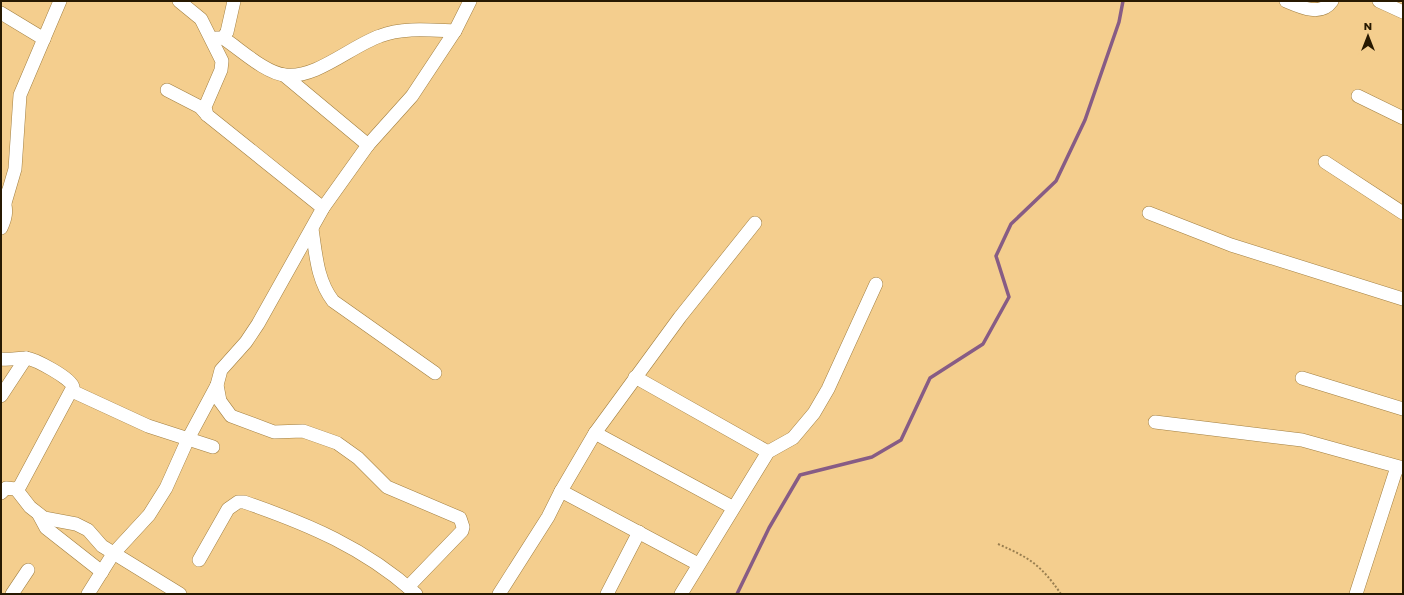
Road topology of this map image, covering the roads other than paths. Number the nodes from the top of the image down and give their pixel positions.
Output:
1 (60, 1) edge
2 (180, 1) edge
3 (234, 1) edge
4 (470, 1) edge
5 (1286, 1) edge
6 (1332, 1) edge
7 (1379, 1) edge
8 (1403, 12) edge
9 (1, 13) edge
10 (455, 31) junction
11 (209, 37) junction
12 (223, 38) junction
13 (44, 39) junction
14 (284, 75) junction
15 (168, 90) dead end
16 (1358, 96) dead end
17 (206, 116) junction
18 (1403, 118) edge
19 (368, 145) junction
20 (1325, 162) dead end
21 (3, 198) edge
22 (323, 208) junction
23 (1149, 213) dead end
24 (1403, 213) edge
25 (754, 223) dead end
26 (1, 228) edge
27 (312, 229) junction
28 (876, 284) dead end
29 (1403, 299) edge
30 (26, 358) junction
31 (1, 359) edge
32 (435, 373) dead end
33 (635, 377) junction
34 (1302, 378) dead end
35 (217, 385) junction
36 (72, 391) junction
37 (1, 396) edge
38 (1403, 409) edge
39 (1155, 422) dead end
40 (595, 434) junction
41 (188, 439) junction
42 (213, 447) dead end
43 (768, 452) junction
44 (1400, 468) edge
45 (16, 490) junction
46 (561, 490) junction
47 (1, 493) edge
48 (732, 507) junction
49 (39, 515) junction
50 (639, 532) junction
51 (113, 554) junction
52 (199, 560) dead end
53 (698, 564) junction
54 (28, 570) dead end
55 (102, 572) junction
56 (412, 591) edge
57 (12, 594) edge
58 (88, 594) edge
59 (180, 594) edge
60 (500, 594) edge
61 (607, 594) edge
62 (681, 594) edge
63 (1356, 594) edge

1 - 13 street
2 - 11 street
3 - 12 street
4 - 10 street
5 - 6 street
7 - 8 street
9 - 13 street
10 - 14 street
10 - 19 street
11 - 12 street
11 - 17 street
12 - 14 street
13 - 21 street
14 - 19 street
15 - 17 street
16 - 18 street
17 - 22 street
19 - 22 street
20 - 24 street
21 - 26 street
22 - 27 street
23 - 29 street
25 - 33 street
27 - 32 street
27 - 35 street
28 - 43 street
30 - 31 street
30 - 36 street
30 - 37 street
33 - 40 street
33 - 43 street
34 - 38 street
35 - 41 street
35 - 56 street
36 - 41 street
36 - 45 street
39 - 44 street
40 - 46 street
40 - 48 street
41 - 42 street
41 - 51 street
43 - 48 street
44 - 63 street
45 - 47 street
45 - 49 street
46 - 50 street
46 - 60 street
48 - 53 street
49 - 51 street
49 - 55 street
50 - 53 street
50 - 61 street
51 - 55 street
51 - 59 street
52 - 56 street
53 - 62 street
54 - 57 street
55 - 58 street

